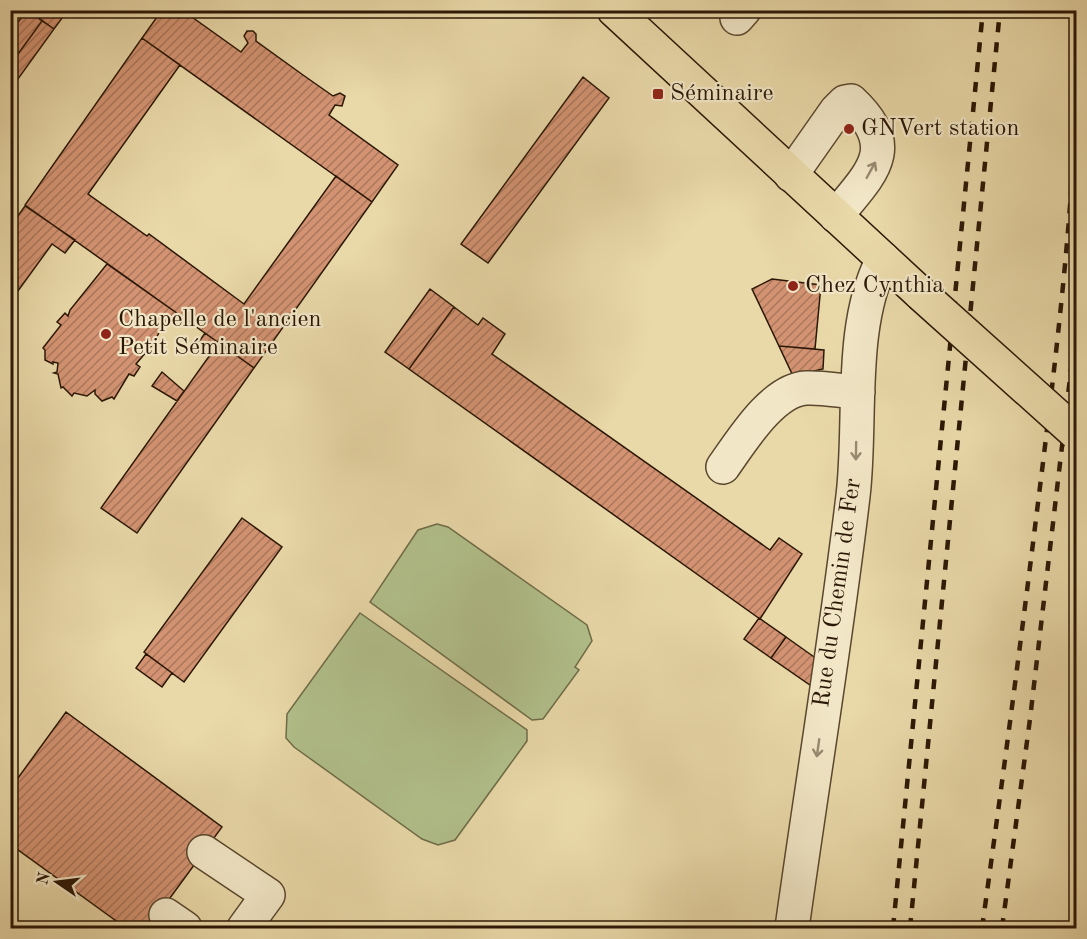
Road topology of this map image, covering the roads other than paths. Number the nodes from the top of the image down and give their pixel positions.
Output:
1 (614, 10) edge
2 (791, 174) junction
3 (836, 216) junction
4 (883, 259) junction
5 (858, 393) junction
6 (1077, 433) edge
7 (723, 467) dead end
8 (204, 852) dead end
9 (244, 928) edge
10 (792, 928) edge

1 - 2 main road
2 - 3 main road
3 -> 2 street
3 - 4 main road
4 - 5 street, Rue du Chemin de Fer
4 - 6 main road, bridge
5 - 7 street
5 -> 10 street, Rue du Chemin de Fer
8 - 9 street

